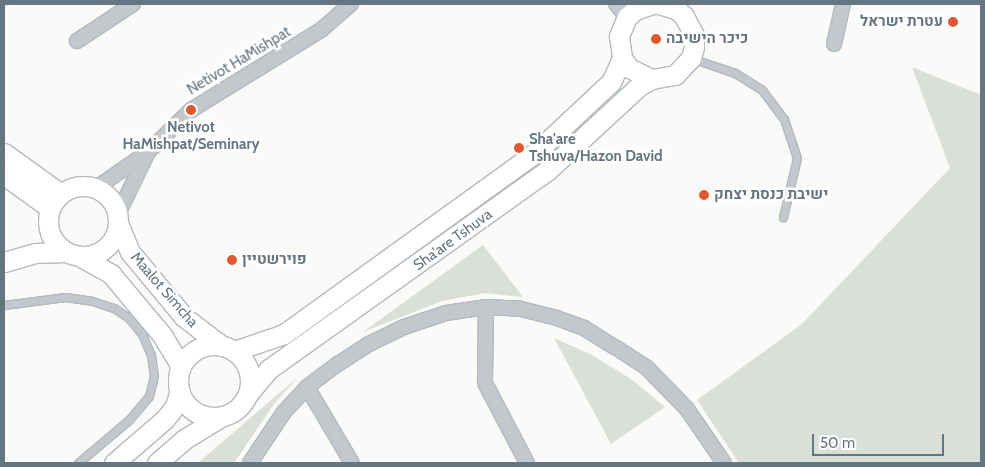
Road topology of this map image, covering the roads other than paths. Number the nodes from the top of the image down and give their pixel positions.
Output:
1 (133, 4) edge
2 (352, 4) edge
3 (650, 4) edge
4 (694, 4) edge
5 (843, 4) edge
6 (622, 10) edge
7 (694, 35) junction
8 (76, 41) dead end
9 (834, 44) dead end
10 (622, 58) junction
11 (691, 58) junction
12 (652, 79) junction
13 (148, 152) junction
14 (4, 153) edge
15 (4, 175) edge
16 (96, 188) junction
17 (55, 201) junction
18 (783, 217) dead end
19 (118, 220) junction
20 (49, 231) junction
21 (34, 253) junction
22 (73, 254) junction
23 (4, 262) edge
24 (4, 305) edge
25 (486, 306) junction
26 (228, 348) junction
27 (181, 367) junction
28 (307, 387) junction
29 (180, 391) junction
30 (248, 394) junction
31 (221, 417) junction
32 (78, 463) edge
33 (114, 463) edge
34 (157, 463) edge
35 (250, 463) edge
36 (352, 463) edge
37 (527, 463) edge
38 (724, 463) edge

1 - 8 street
2 - 13 street, Netivot HaMishpat
3 - 6 street
3 - 7 street
4 - 7 street
5 - 9 street
6 - 10 street
7 - 11 street
10 - 12 street
10 - 26 street, Sha'are Tshuva
11 - 12 street
11 - 18 lane
12 - 30 street, Sha'are Tshuva
13 - 16 street, Netivot HaMishpat
13 - 19 street, Netivot HaMishpat
14 - 17 street
15 - 17 street
16 - 17 street
16 - 19 street
17 - 20 street
19 - 22 street
19 - 26 street, Maalot Simcha
20 - 21 street
20 - 22 street
21 - 22 street
21 - 23 street
22 - 27 street, Maalot Simcha
24 - 32 lane
25 - 28 street
25 - 37 street
25 - 38 street
26 - 27 street
26 - 30 street
27 - 29 street
28 - 35 street
28 - 36 street
29 - 31 street
29 - 33 street
30 - 31 street
31 - 34 street

